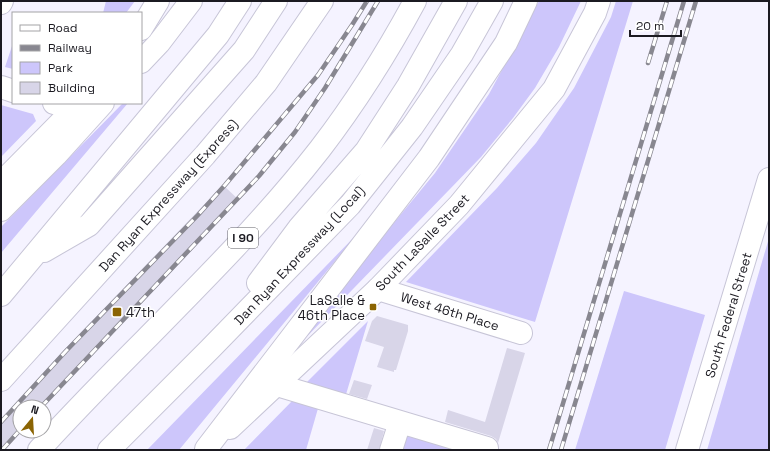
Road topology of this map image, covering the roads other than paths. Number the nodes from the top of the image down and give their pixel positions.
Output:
1 (158, 1) edge
2 (191, 1) edge
3 (240, 1) edge
4 (276, 1) edge
5 (322, 1) edge
6 (415, 1) edge
7 (456, 1) edge
8 (492, 1) edge
9 (526, 1) edge
10 (599, 1) edge
11 (142, 27) edge
12 (142, 61) edge
13 (1, 87) edge
14 (12, 91) edge
15 (62, 104) edge
16 (102, 104) edge
17 (77, 106) edge
18 (769, 179) edge
19 (1, 183) edge
20 (1, 210) edge
21 (34, 256) junction
22 (378, 288) junction
23 (1, 295) edge
24 (522, 333) dead end
25 (210, 349) junction
26 (1, 380) edge
27 (277, 385) junction
28 (400, 422) junction
29 (487, 448) dead end
30 (39, 450) edge
31 (109, 450) edge
32 (206, 450) edge
33 (391, 450) edge
34 (687, 450) edge

1 - 11 main road
2 - 12 main road
3 - 21 main road
4 - 21 main road
5 - 26 main road, Dan Ryan Expressway (Express)
6 - 30 main road, I 90
7 - 25 main road
8 - 25 main road, Dan Ryan Expressway (Local)
9 - 32 main road
10 - 22 main road, South LaSalle Street
13 - 14 main road
15 - 17 main road
16 - 20 main road
17 - 19 main road
18 - 34 main road, South Federal Street
21 - 23 main road
22 - 24 main road, West 46th Place
22 - 27 main road, South LaSalle Street
25 - 31 main road, Dan Ryan Expressway (Local)
27 - 28 main road
27 - 32 main road, South LaSalle Street
28 - 29 main road
28 - 33 main road

